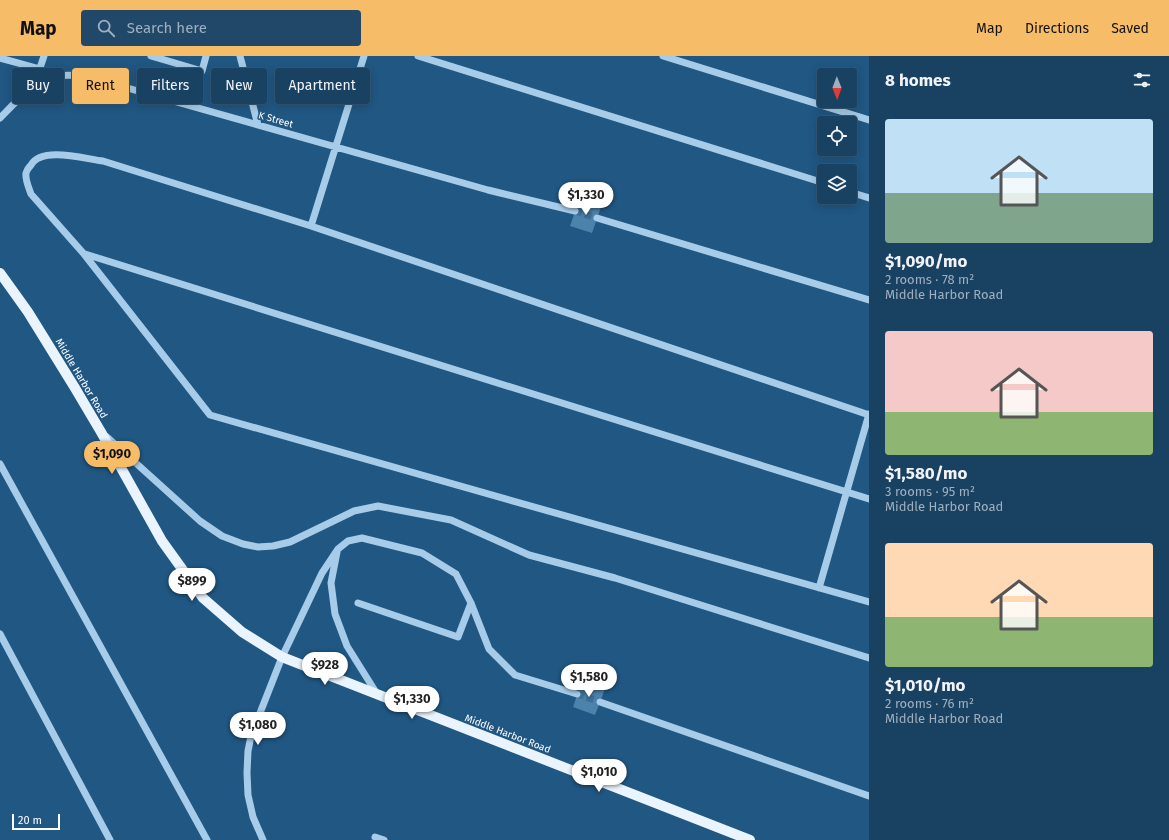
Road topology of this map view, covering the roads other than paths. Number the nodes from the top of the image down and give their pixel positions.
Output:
1 (44, 56) edge
2 (151, 56) edge
3 (206, 56) edge
4 (240, 56) edge
5 (364, 56) edge
6 (418, 56) edge
7 (663, 56) edge
8 (0, 58) edge
9 (36, 68) edge
10 (40, 68) edge
11 (64, 75) edge
12 (15, 104) edge
13 (0, 118) edge
14 (869, 120) edge
15 (258, 125) junction
16 (335, 147) junction
17 (817, 181) edge
18 (857, 194) edge
19 (869, 198) edge
20 (575, 211) tunnel mouth
21 (597, 218) tunnel mouth
22 (311, 226) junction
23 (84, 254) junction
24 (0, 273) edge
25 (869, 300) edge
26 (869, 415) edge
27 (100, 432) junction
28 (0, 464) edge
29 (846, 492) junction
30 (869, 499) edge
31 (338, 549) junction
32 (819, 588) junction
33 (869, 602) edge
34 (358, 603) dead end
35 (471, 603) junction
36 (0, 634) edge
37 (282, 657) junction
38 (869, 658) edge
39 (377, 694) junction
40 (577, 694) tunnel mouth
41 (600, 702) tunnel mouth
42 (869, 796) edge
43 (110, 840) edge
44 (207, 840) edge
45 (263, 840) edge
46 (378, 840) edge
47 (384, 840) edge
48 (750, 840) edge

1 - 10 street
2 - 3 street
4 - 15 street
5 - 16 street
6 - 17 street
7 - 14 street
8 - 9 street
11 - 15 street, K Street
12 - 13 street, K Street
15 - 16 street, K Street
16 - 20 street, K Street
16 - 22 street
18 - 19 street
21 - 25 street
22 - 23 street
22 - 26 street
23 - 29 street
23 - 32 street
24 - 27 main road, Middle Harbor Road
26 - 29 street
27 - 37 main road, Middle Harbor Road
27 - 38 street
28 - 44 street
29 - 30 street
29 - 32 street
31 - 35 street
31 - 37 street
31 - 39 street
32 - 33 street
34 - 35 street
35 - 40 street
36 - 43 street
37 - 39 main road, Middle Harbor Road
37 - 45 street
39 - 48 main road, Middle Harbor Road
41 - 42 street
46 - 47 street

